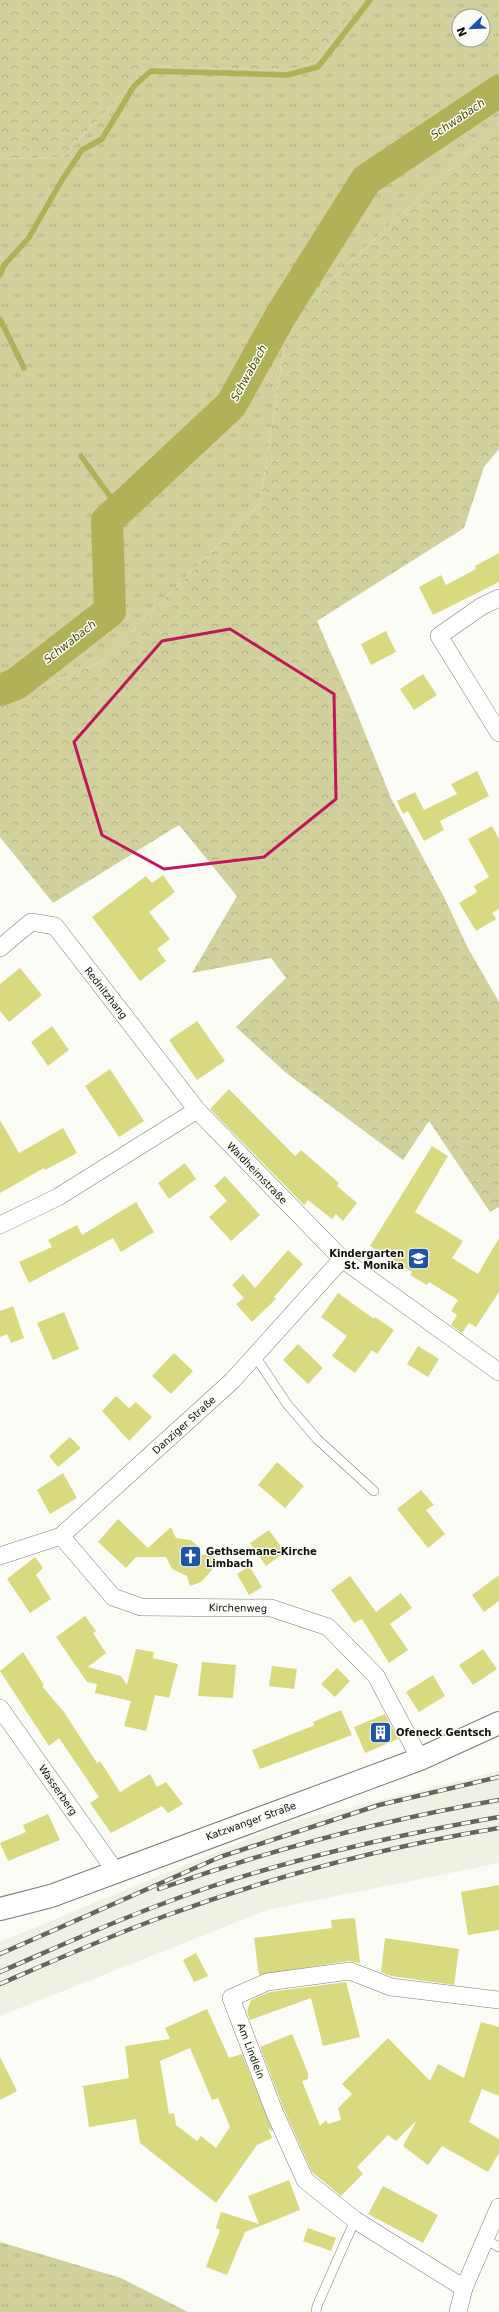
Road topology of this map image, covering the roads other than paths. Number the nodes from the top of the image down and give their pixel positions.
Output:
1 (499, 598) edge
2 (499, 733) edge
3 (0, 948) edge
4 (197, 1110) junction
5 (0, 1225) edge
6 (342, 1259) junction
7 (255, 1356) junction
8 (499, 1372) edge
9 (374, 1491) dead end
10 (61, 1536) junction
11 (0, 1556) edge
12 (0, 1708) edge
13 (499, 1723) edge
14 (420, 1759) junction
15 (116, 1872) junction
16 (0, 1909) edge
17 (499, 2000) edge
18 (499, 2207) edge
19 (354, 2220) junction
20 (492, 2243) edge
21 (464, 2288) junction
22 (316, 2312) edge
23 (458, 2312) edge

1 - 2 street
3 - 4 street, Rednitzhang
4 - 5 street
4 - 6 street, Waldheimstraße
6 - 7 street, Danziger Straße
6 - 8 street, Waldheimstraße
7 - 9 lane
7 - 10 street, Danziger Straße
10 - 11 street, Danziger Straße
10 - 14 street, Kirchenweg
12 - 15 street, Wasserberg
13 - 14 main road, Katzwanger Straße
14 - 15 main road, Katzwanger Straße
15 - 16 main road, Katzwanger Straße
17 - 19 street, Am Lindlein
18 - 20 street
19 - 21 street, Am Lindlein
19 - 22 lane
20 - 21 street
21 - 23 street

